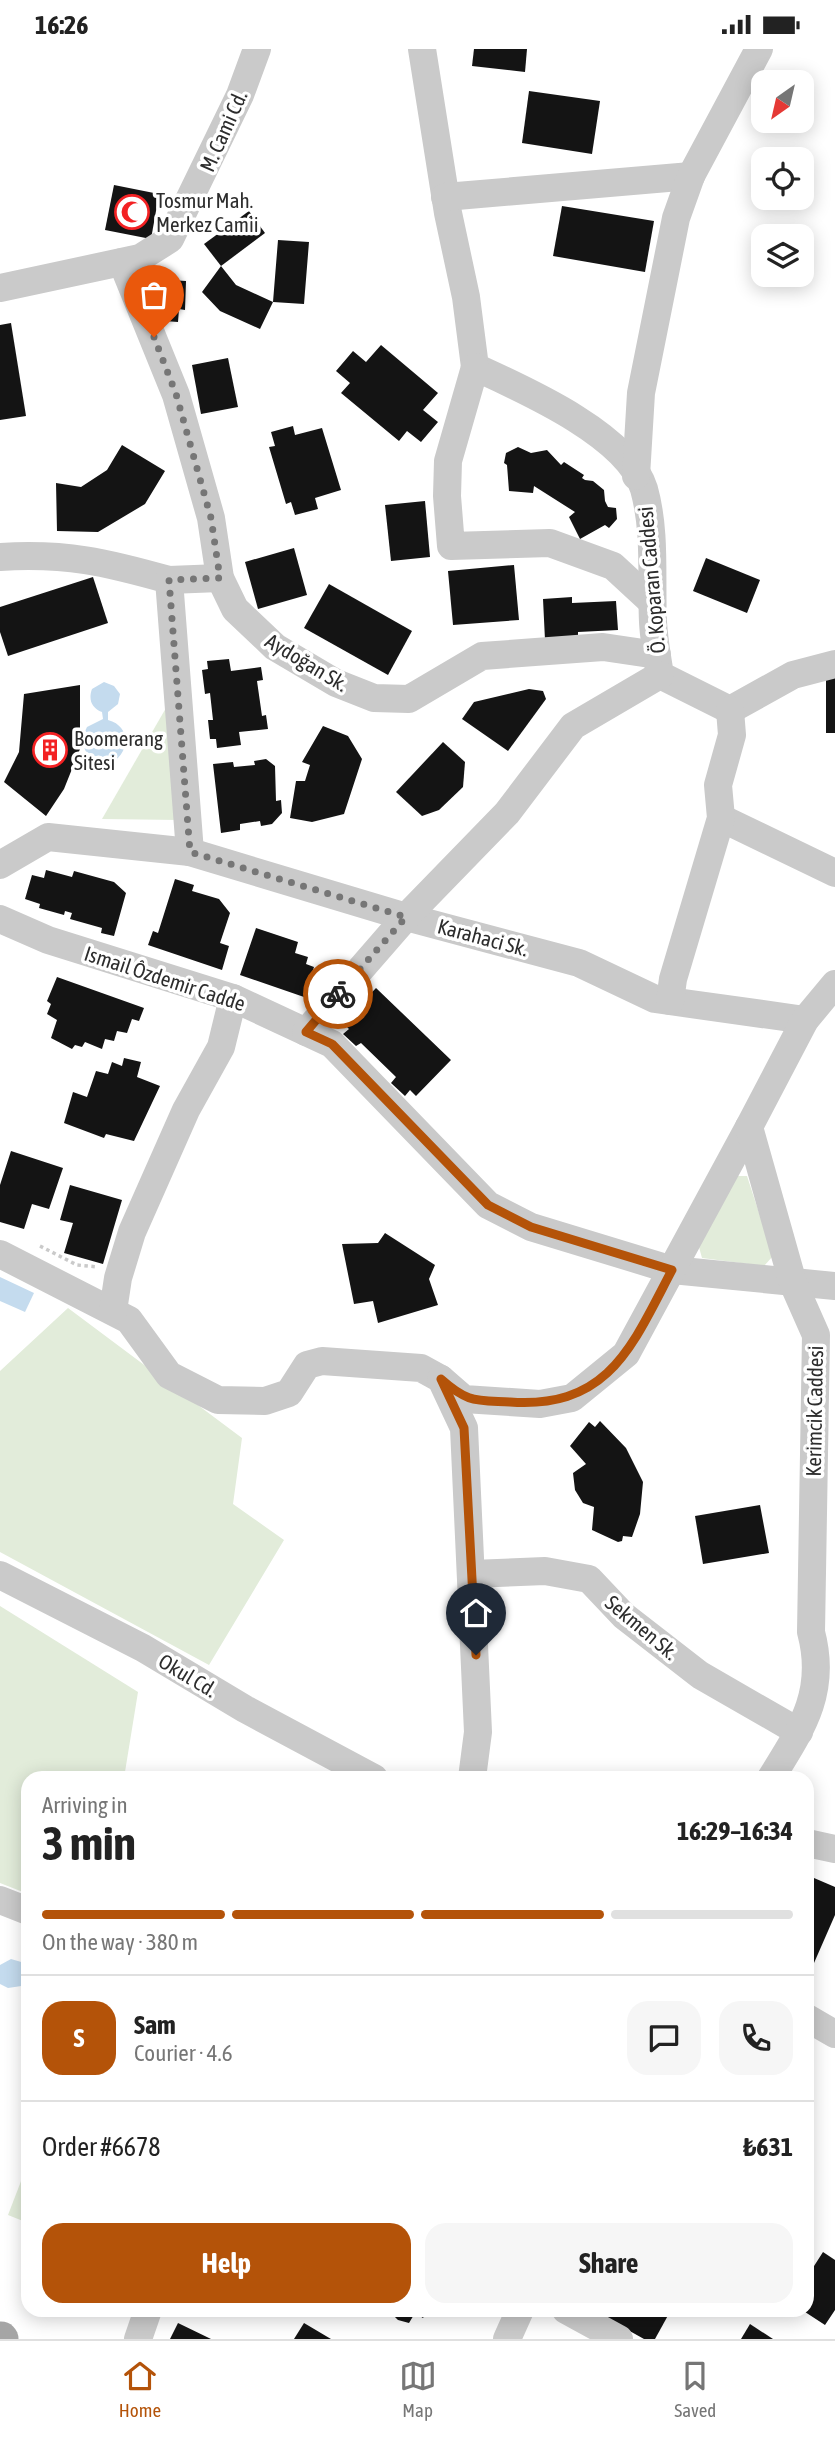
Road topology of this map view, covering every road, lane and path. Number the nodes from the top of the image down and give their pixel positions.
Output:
1 (257, 49) edge
2 (422, 49) edge
3 (760, 49) edge
4 (691, 176) junction
5 (445, 197) junction
6 (122, 262) junction
7 (0, 288) edge
8 (475, 367) junction
9 (636, 476) junction
10 (0, 557) edge
11 (220, 578) junction
12 (169, 580) junction
13 (652, 602) junction
14 (835, 664) edge
15 (658, 665) junction
16 (730, 711) junction
17 (721, 818) junction
18 (190, 852) junction
19 (2, 858) edge
20 (835, 873) edge
21 (406, 917) junction
22 (0, 919) edge
23 (835, 984) edge
24 (233, 998) junction
25 (670, 1001) junction
26 (805, 1020) junction
27 (306, 1032) junction
28 (748, 1126) junction
29 (34, 1243) dead end
30 (0, 1254) edge
31 (672, 1270) junction
32 (793, 1283) junction
33 (835, 1286) edge
34 (115, 1299) junction
35 (441, 1379) junction
36 (823, 1451) edge
37 (472, 1574) junction
38 (0, 1575) edge
39 (823, 1633) edge
40 (799, 1732) junction
41 (361, 1771) edge
42 (473, 1771) edge
43 (775, 1771) edge
44 (814, 1844) edge
45 (835, 1849) edge
46 (0, 1900) edge
47 (21, 1908) edge
48 (814, 2022) edge
49 (835, 2034) edge
50 (146, 2317) edge
51 (517, 2317) edge
52 (579, 2317) edge
53 (138, 2339) edge
54 (507, 2339) edge
55 (619, 2339) edge

1 - 6 street, M. Cami Cd.
2 - 5 street
3 - 4 street
4 - 5 street
4 - 9 street
5 - 8 street
6 - 7 street, M. Cami Cd.
6 - 11 street, Aydoğan Sk.
8 - 9 street, Ö. Koparan Caddesi
8 - 13 street
9 - 13 street, Ö. Koparan Caddesi
10 - 12 street
11 - 12 street
11 - 15 street, Aydoğan Sk.
12 - 18 street
13 - 15 street, Ö. Koparan Caddesi
14 - 16 street
15 - 16 street, Ö. Koparan Caddesi
15 - 21 street
16 - 17 street
17 - 20 street
17 - 25 street
18 - 19 street, Karahaci Sk.
18 - 21 street, Karahaci Sk.
21 - 25 street, Karahaci Sk.
21 - 27 street
22 - 24 street, Ismail Ôzdemir Cadde
23 - 26 street
24 - 27 street, Ismail Ôzdemir Cadde
24 - 34 street
25 - 26 street, Karahaci Sk.
26 - 28 street
27 - 31 street, Ismail Ôzdemir Cadde
28 - 31 street
28 - 32 street, Kerimcik Caddesi
29 - 34 path
30 - 34 street
31 - 32 street, Ismail Ôzdemir Cadde
31 - 35 street
32 - 33 street, Ismail Ôzdemir Cadde
32 - 36 street, Kerimcik Caddesi
34 - 35 street
35 - 37 street
36 - 39 street, Kerimcik Caddesi
37 - 40 street, Sekmen Sk.
37 - 42 street
38 - 41 street, Okul Cd.
39 - 40 street, Kerimcik Caddesi
40 - 43 street, Kerimcik Caddesi
44 - 45 street
46 - 47 street
48 - 49 street
50 - 53 street
51 - 54 street
52 - 55 street

